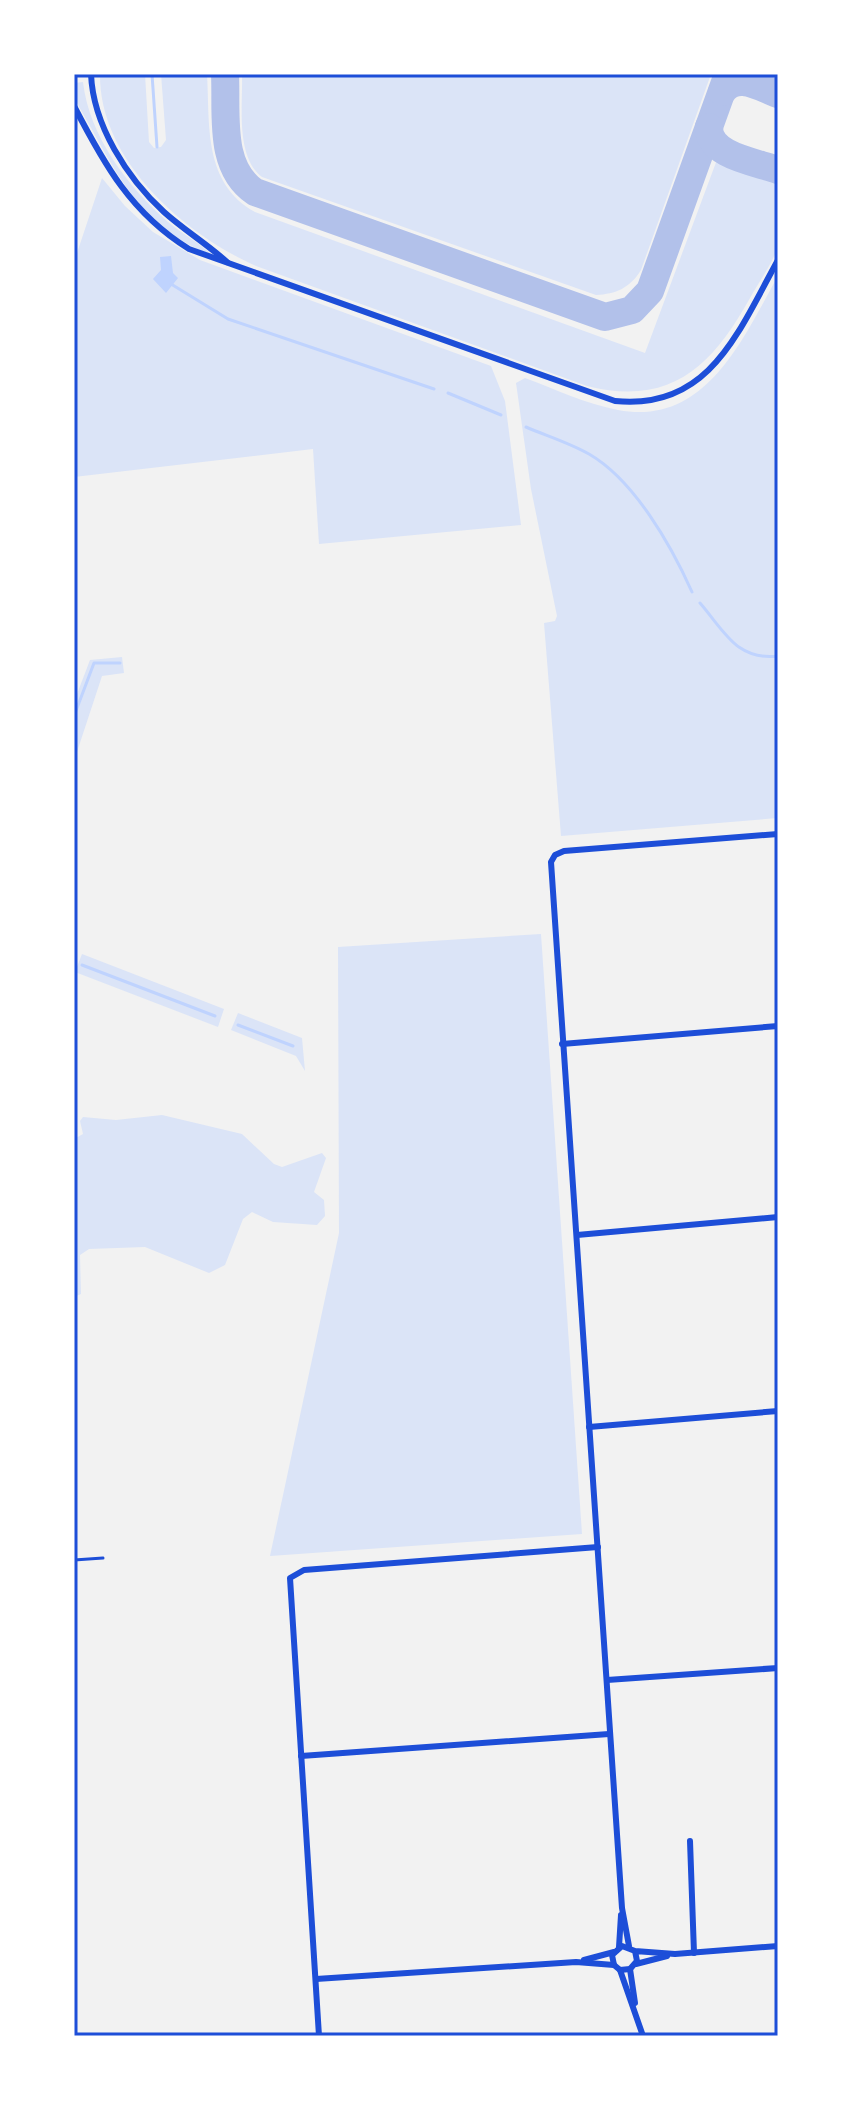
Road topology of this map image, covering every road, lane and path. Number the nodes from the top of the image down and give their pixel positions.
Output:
1 (91, 74) edge
2 (74, 106) edge
3 (778, 260) edge
4 (228, 262) junction
5 (778, 834) edge
6 (778, 1026) edge
7 (562, 1044) junction
8 (778, 1217) edge
9 (577, 1235) junction
10 (778, 1411) edge
11 (589, 1427) junction
12 (598, 1547) junction
13 (103, 1558) dead end
14 (74, 1560) edge
15 (778, 1668) edge
16 (607, 1680) junction
17 (609, 1734) junction
18 (301, 1756) junction
19 (690, 1841) dead end
20 (622, 1908) junction
21 (778, 1946) edge
22 (616, 1949) junction
23 (632, 1949) junction
24 (694, 1953) junction
25 (675, 1954) junction
26 (576, 1962) junction
27 (633, 1967) junction
28 (617, 1968) junction
29 (316, 1979) junction
30 (637, 2019) junction
31 (319, 2036) edge
32 (643, 2036) edge

1 - 4 street
2 - 4 street
3 - 4 street
5 - 7 street
6 - 7 street
7 - 9 street
8 - 9 street
9 - 11 street
10 - 11 street
11 - 12 street
12 - 16 street
12 - 18 street
13 - 14 lane
15 - 16 street
16 - 17 street
17 - 18 street
17 - 20 street
18 - 29 street
19 - 24 street
20 - 22 street
20 - 23 street
21 - 24 street
22 - 23 street
22 - 26 street
22 - 28 street
23 - 25 street
23 - 27 street
24 - 25 street
25 - 27 street
26 - 28 street
26 - 29 street
27 - 28 street
27 - 30 street
28 - 30 street
29 - 31 street
30 - 32 street

